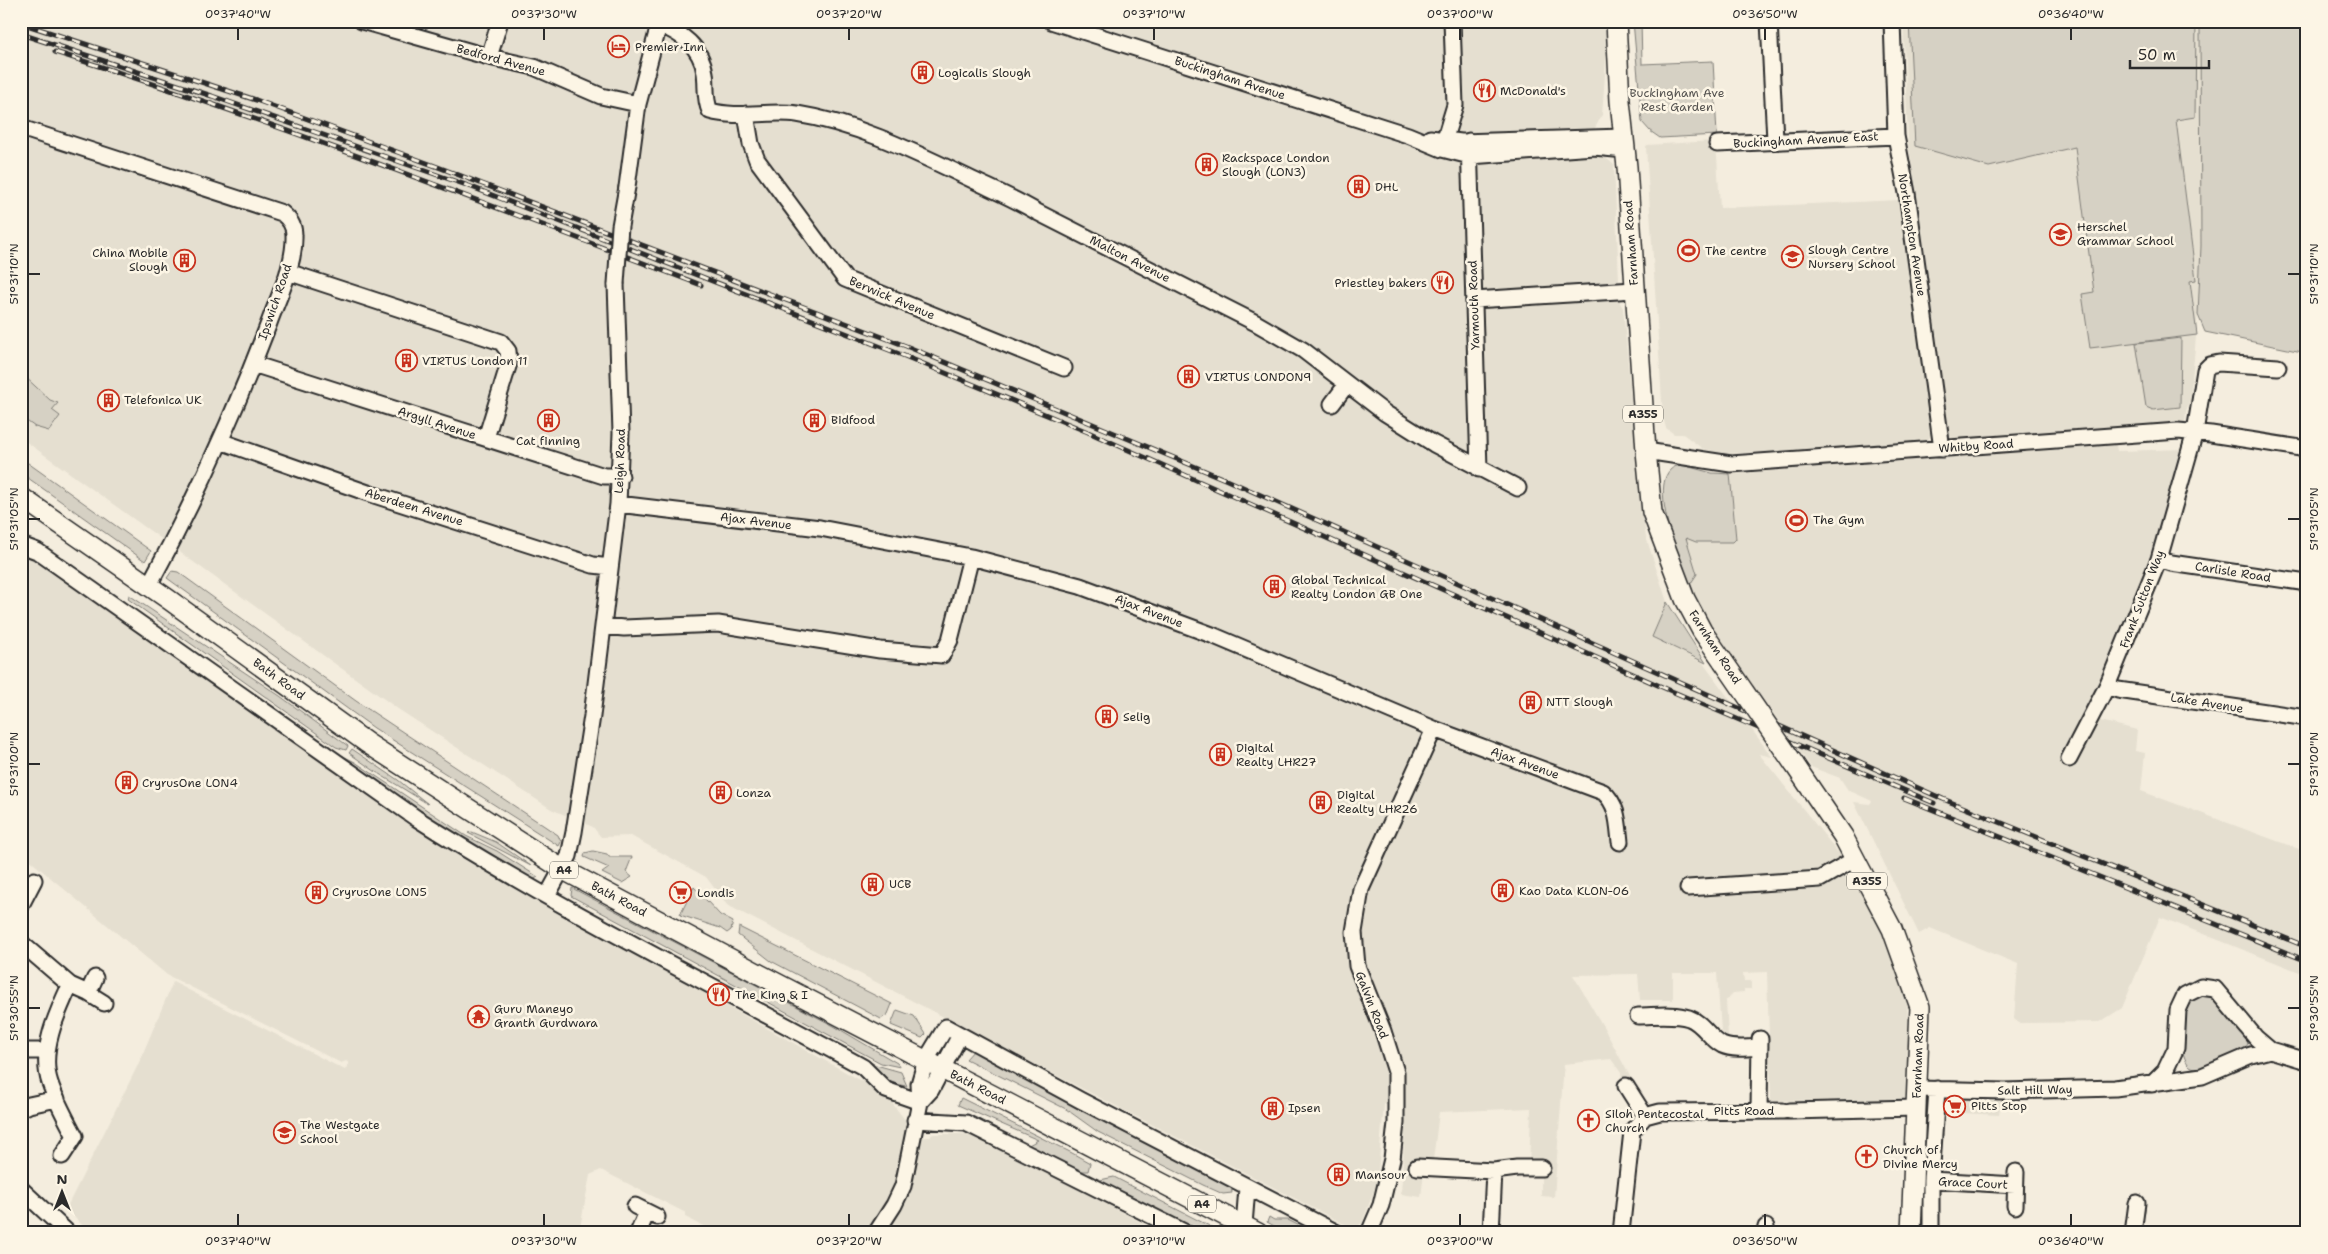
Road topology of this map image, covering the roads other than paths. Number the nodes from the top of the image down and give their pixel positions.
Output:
1 (362, 21) edge
2 (500, 21) edge
3 (1051, 21) edge
4 (1452, 21) edge
5 (1616, 21) edge
6 (1770, 21) edge
7 (1892, 21) edge
8 (660, 23) edge
9 (391, 26) edge
10 (489, 57) junction
11 (638, 104) junction
12 (746, 114) junction
13 (21, 128) edge
14 (1896, 136) junction
15 (1775, 140) junction
16 (1443, 144) junction
17 (1624, 144) junction
18 (1717, 144) dead end
19 (1470, 148) junction
20 (288, 272) junction
21 (1634, 290) junction
22 (1474, 300) junction
23 (253, 364) junction
24 (2278, 367) dead end
25 (1064, 368) dead end
26 (1347, 384) junction
27 (1332, 404) dead end
28 (2195, 432) junction
29 (486, 438) junction
30 (220, 441) junction
31 (1942, 449) junction
32 (2307, 450) edge
33 (1646, 452) junction
34 (1478, 469) junction
35 (621, 476) junction
36 (1518, 488) dead end
37 (21, 497) edge
38 (618, 504) junction
39 (21, 545) edge
40 (971, 557) junction
41 (2159, 559) junction
42 (610, 566) junction
43 (2307, 584) edge
44 (149, 585) junction
45 (603, 626) junction
46 (2107, 686) junction
47 (2307, 718) edge
48 (1434, 729) junction
49 (2069, 759) dead end
50 (1620, 842) dead end
51 (1855, 859) junction
52 (562, 868) junction
53 (34, 880) dead end
54 (1688, 888) dead end
55 (547, 896) junction
56 (21, 905) edge
57 (21, 943) edge
58 (95, 978) dead end
59 (70, 985) junction
60 (88, 993) junction
61 (104, 1003) dead end
62 (1638, 1016) dead end
63 (960, 1035) junction
64 (2270, 1050) junction
65 (21, 1051) edge
66 (47, 1051) junction
67 (2307, 1062) edge
68 (934, 1065) junction
69 (2152, 1084) junction
70 (1626, 1086) dead end
71 (1918, 1089) junction
72 (1936, 1089) junction
73 (57, 1099) junction
74 (920, 1102) junction
75 (1916, 1108) junction
76 (21, 1109) edge
77 (1759, 1110) junction
78 (1645, 1116) junction
79 (916, 1120) junction
80 (62, 1156) dead end
81 (1417, 1167) dead end
82 (1542, 1168) dead end
83 (1494, 1171) junction
84 (1931, 1180) junction
85 (1247, 1188) junction
86 (21, 1189) edge
87 (2137, 1203) dead end
88 (2015, 1206) dead end
89 (646, 1212) dead end
90 (1251, 1229) edge
91 (68, 1233) edge
92 (638, 1233) edge
93 (876, 1233) edge
94 (1186, 1233) edge
95 (1337, 1233) edge
96 (1369, 1233) edge
97 (1491, 1233) edge
98 (1621, 1233) edge
99 (1911, 1233) edge
100 (1931, 1233) edge
101 (2133, 1233) edge

1 - 9 street, Bedford Avenue
2 - 10 street
3 - 16 street, Buckingham Avenue
4 - 16 street
5 - 17 main road, Farnham Road / A355
6 - 15 street
7 - 14 street, Northampton Avenue
8 - 11 street, Leigh Road
8 - 12 street, Malton Avenue
9 - 10 street, Bedford Avenue
10 - 11 street, Bedford Avenue
11 - 35 street, Leigh Road, bridge
12 - 25 street, Berwick Avenue
12 - 26 street, Malton Avenue
13 - 20 street, Ipswich Road
14 - 15 street, Buckingham Avenue East
14 - 31 street, Northampton Avenue
15 - 18 street, Buckingham Avenue East
16 - 19 street, Buckingham Avenue
17 - 19 street, Buckingham Avenue
17 - 21 main road, Farnham Road / A355
19 - 22 street, Yarmouth Road
20 - 23 street, Ipswich Road
20 - 29 street
21 - 22 street
21 - 33 main road, Farnham Road / A355
22 - 34 street, Yarmouth Road
23 - 29 street, Argyll Avenue
23 - 30 street, Ipswich Road
24 - 28 street, Frank Sutton Way
26 - 27 street
26 - 34 street, Malton Avenue
28 - 31 street, Whitby Road
28 - 32 street, Whitby Road
28 - 41 street, Frank Sutton Way
29 - 35 street, Argyll Avenue
30 - 42 street, Aberdeen Avenue
30 - 44 street, Ipswich Road
31 - 33 street, Whitby Road
33 - 51 main road, Farnham Road / A355, bridge
34 - 36 street, Malton Avenue
35 - 38 street, Leigh Road
37 - 44 main road, Bath Road / A4
38 - 40 street, Ajax Avenue
38 - 42 street, Leigh Road
39 - 55 street
40 - 45 street
40 - 48 street, Ajax Avenue
41 - 43 street, Carlisle Road
41 - 46 street, Frank Sutton Way
42 - 45 street, Leigh Road
44 - 52 main road, Bath Road / A4
45 - 52 street, Leigh Road
46 - 47 street, Lake Avenue
46 - 49 street, Frank Sutton Way
48 - 50 street, Ajax Avenue
48 - 96 street, Galvin Road
51 - 54 street
51 - 71 main road, Farnham Road / A355
52 - 55 street, Leigh Road
52 - 68 main road, Bath Road / A4
53 - 56 street
55 - 74 street
57 - 59 street
58 - 60 street
59 - 60 street
59 - 66 street
60 - 61 street
62 - 77 street
63 - 68 street
63 - 68 street
63 - 85 street
64 - 67 street
64 - 69 street, Salt Hill Way
64 - 69 street
65 - 66 street
66 - 73 street
68 - 74 street
68 - 90 main road, Bath Road / A4
69 - 72 street, Salt Hill Way
70 - 78 street
71 - 72 street, Salt Hill Way
71 - 75 main road, Farnham Road / A355
72 - 84 street
73 - 76 street
73 - 80 street
74 - 79 street
75 - 77 street, Pitts Road
75 - 99 main road, Farnham Road / A355
77 - 78 street, Pitts Road
78 - 98 street
79 - 93 street
79 - 94 street
81 - 83 street
82 - 83 street
83 - 97 street
84 - 88 street, Grace Court
84 - 100 street
85 - 90 street
85 - 95 street
86 - 91 street
87 - 101 street
89 - 92 street

